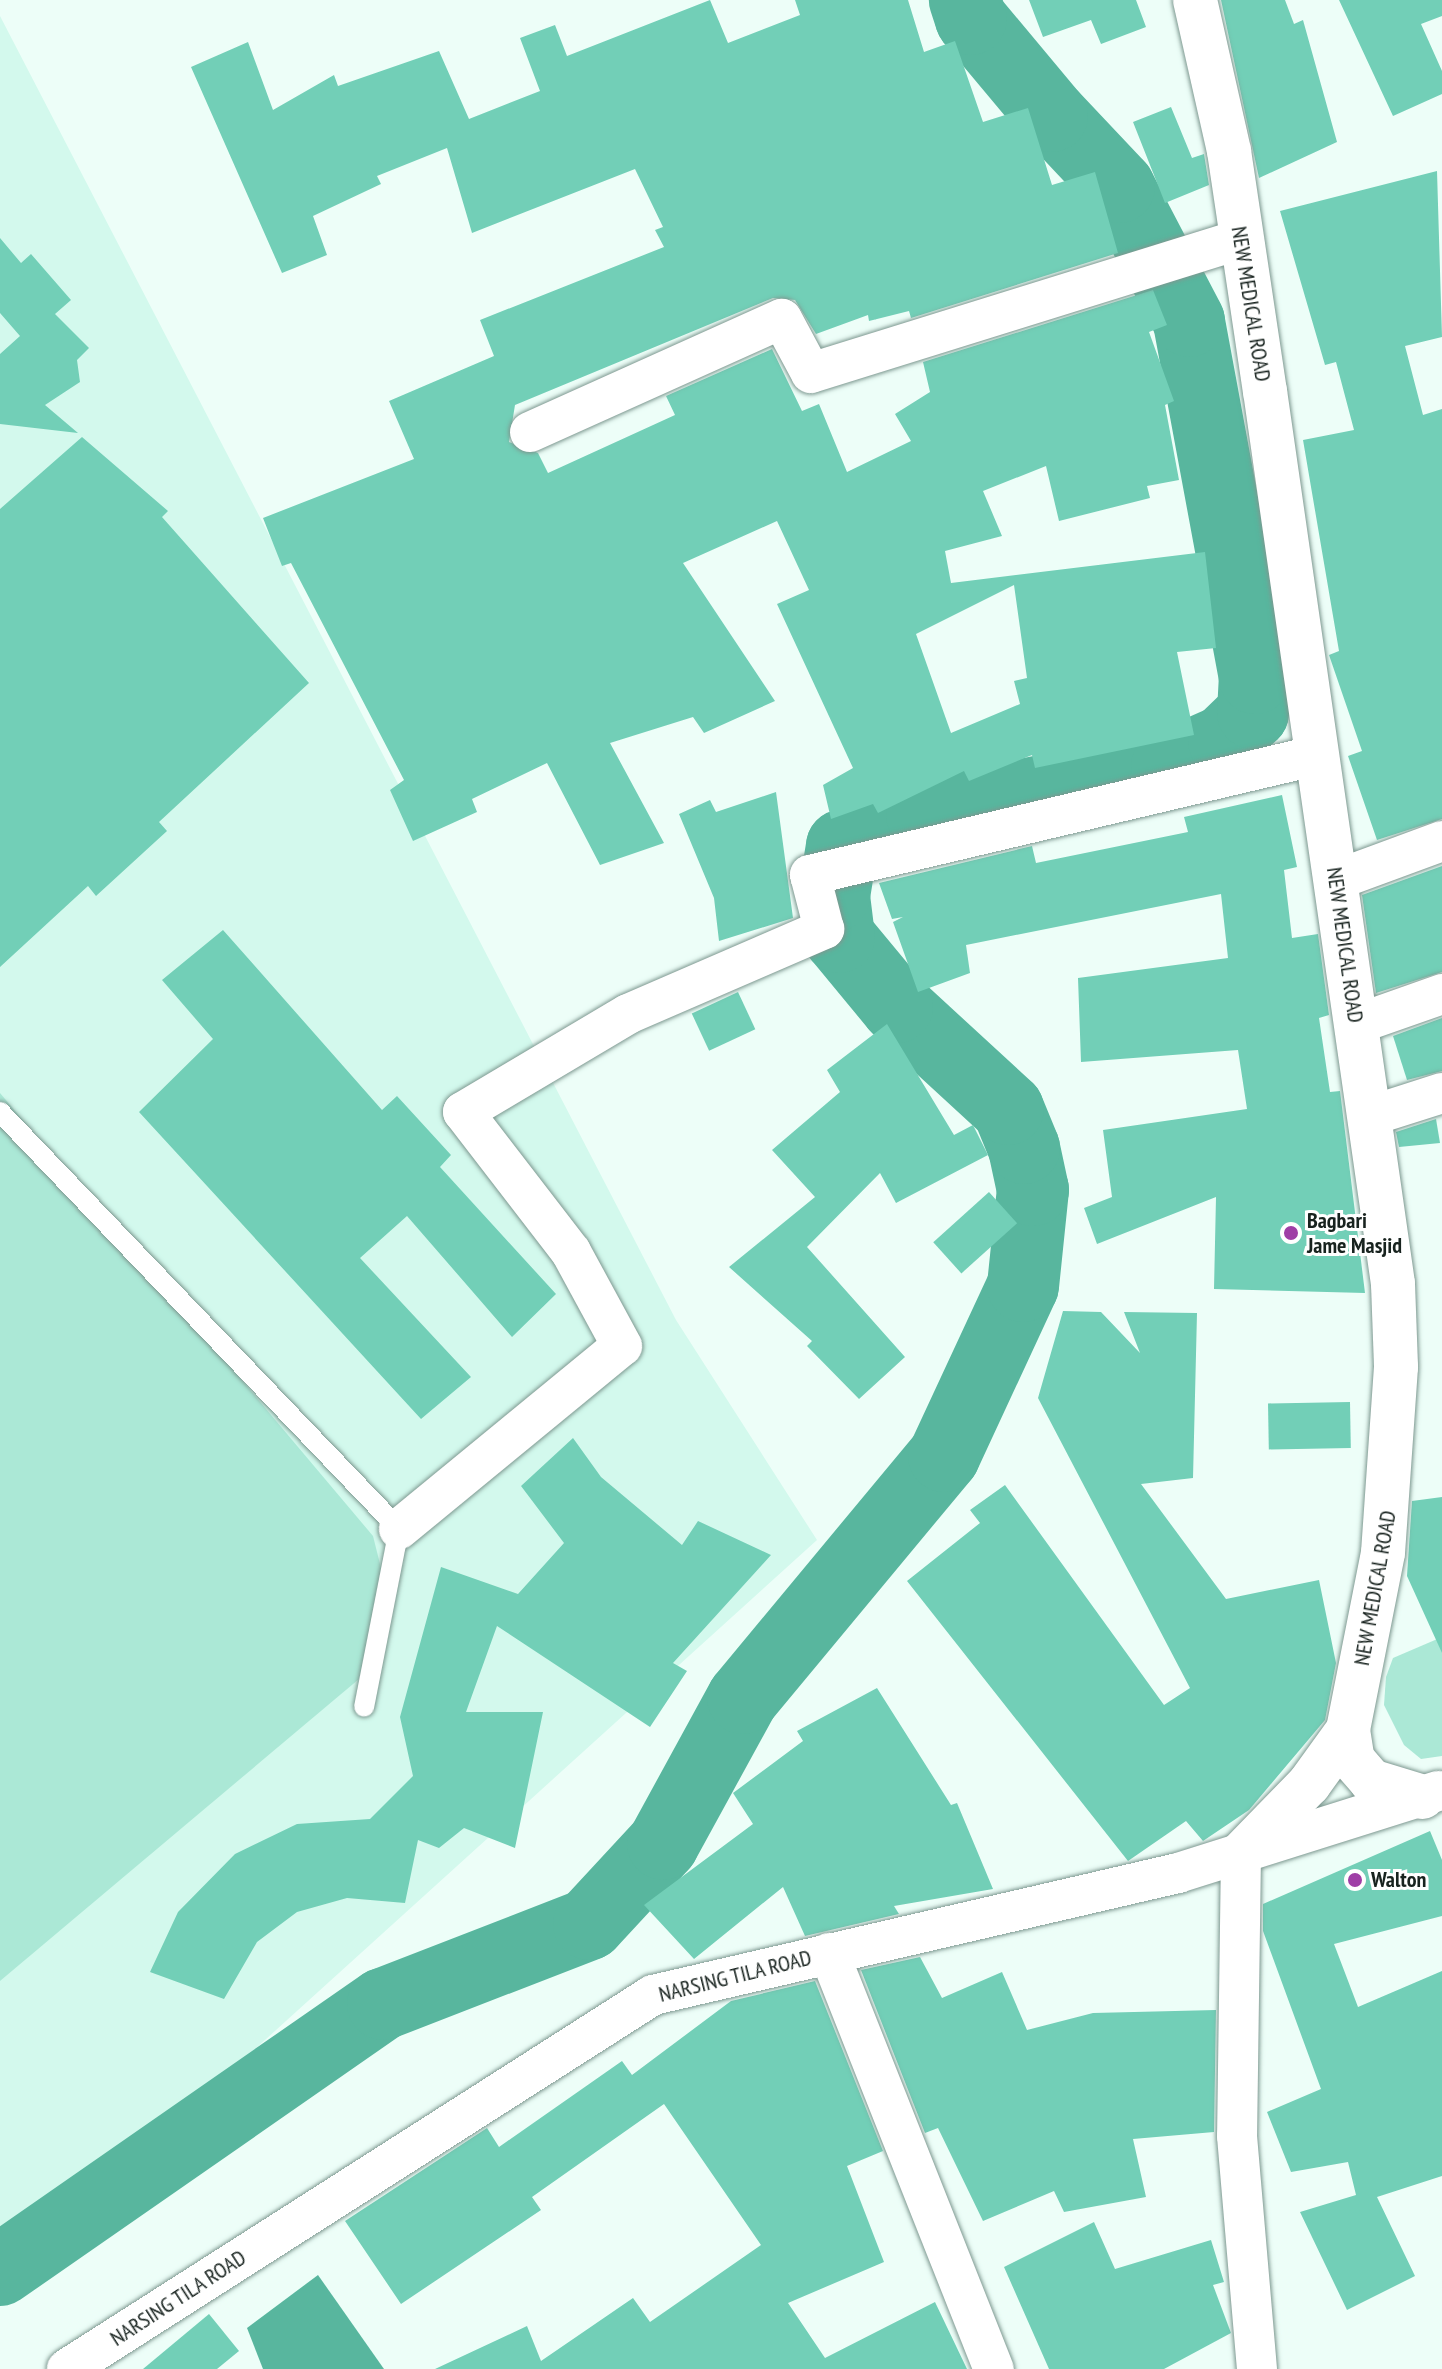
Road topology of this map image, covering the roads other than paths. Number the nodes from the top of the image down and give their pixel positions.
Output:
1 (1195, 0) edge
2 (1241, 239) junction
3 (530, 432) dead end
4 (1318, 755) junction
5 (1442, 841) edge
6 (1336, 880) junction
7 (1442, 994) edge
8 (1357, 1024) junction
9 (1442, 1093) edge
10 (0, 1112) edge
11 (1370, 1116) junction
12 (399, 1529) junction
13 (364, 1707) dead end
14 (1348, 1730) junction
15 (1432, 1794) edge
16 (1241, 1854) junction
17 (829, 1953) junction
18 (67, 2369) edge
19 (994, 2369) edge
20 (1257, 2369) edge

1 - 2 street, NEW MEDICAL ROAD
2 - 3 street
2 - 4 street, NEW MEDICAL ROAD
4 - 6 street, NEW MEDICAL ROAD
4 - 12 street
5 - 6 street
6 - 8 street, NEW MEDICAL ROAD
7 - 8 street
8 - 11 street, NEW MEDICAL ROAD
9 - 11 street
10 - 12 lane
11 - 14 street, NEW MEDICAL ROAD
12 - 13 lane
14 - 15 street
14 - 16 street, NEW MEDICAL ROAD
15 - 16 street, NARSING TILA ROAD
16 - 17 street, NARSING TILA ROAD
16 - 20 street
17 - 18 street, NARSING TILA ROAD
17 - 19 street

